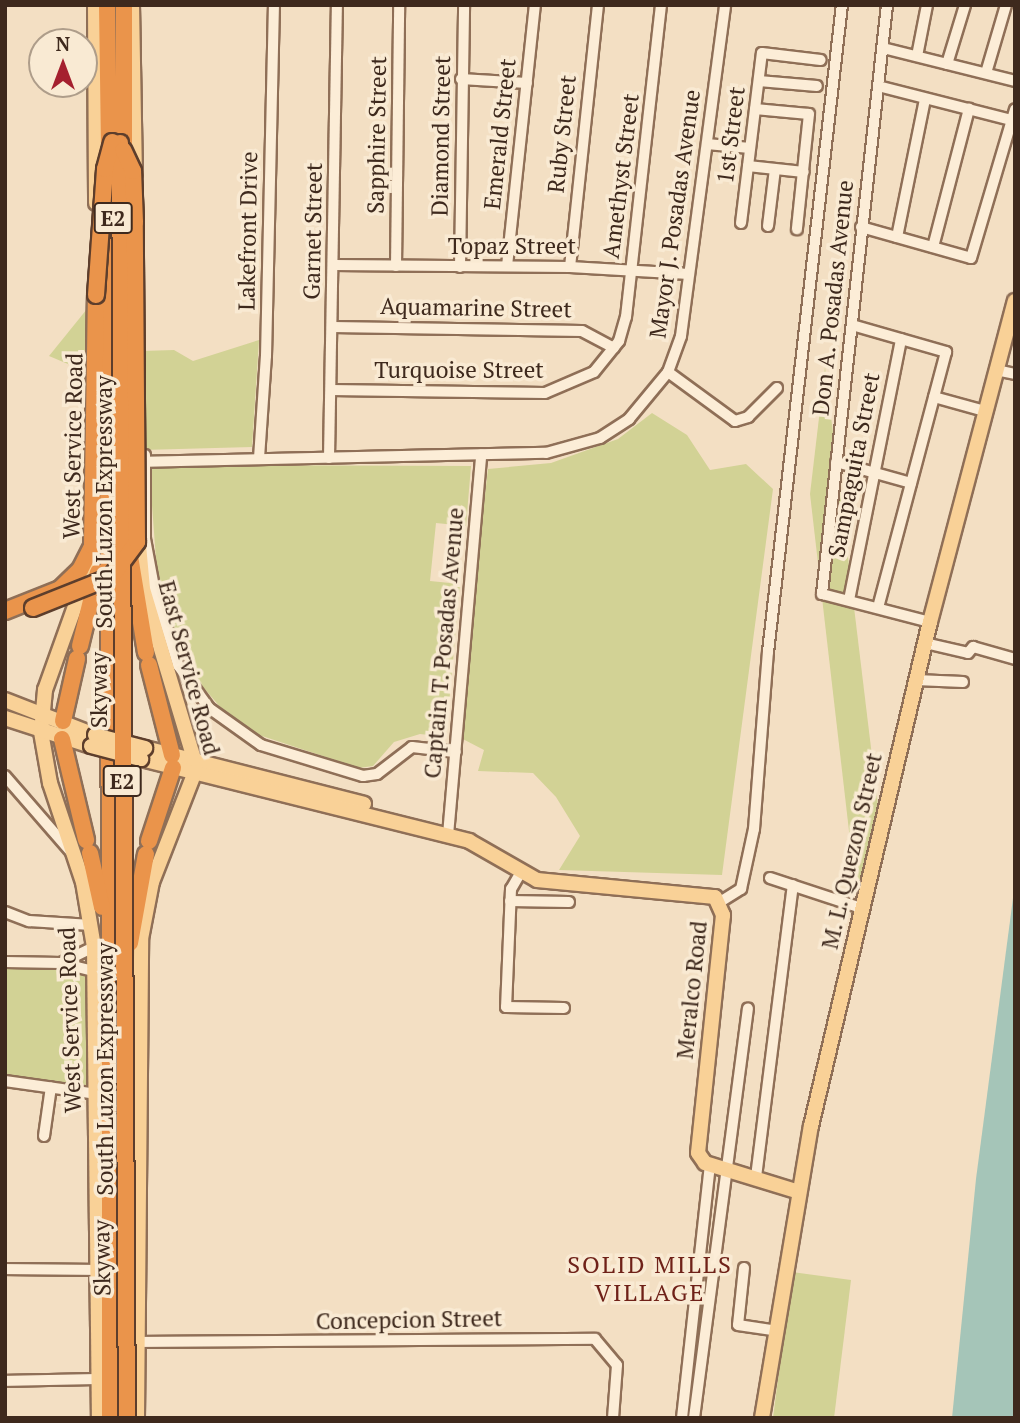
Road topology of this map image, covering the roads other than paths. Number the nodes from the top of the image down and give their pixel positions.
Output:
1 (95, 5) edge
2 (109, 5) edge
3 (121, 5) edge
4 (132, 5) edge
5 (274, 5) edge
6 (337, 5) edge
7 (399, 5) edge
8 (464, 5) edge
9 (535, 5) edge
10 (598, 5) edge
11 (661, 5) edge
12 (725, 5) edge
13 (842, 5) edge
14 (887, 5) edge
15 (927, 5) edge
16 (965, 5) edge
17 (1006, 5) edge
18 (883, 48) junction
19 (917, 56) junction
20 (821, 60) dead end
21 (947, 64) junction
22 (986, 74) junction
23 (461, 79) junction
24 (759, 81) junction
25 (1015, 81) edge
26 (527, 83) junction
27 (817, 86) dead end
28 (878, 86) junction
29 (926, 99) junction
30 (755, 109) junction
31 (969, 109) junction
32 (1015, 109) edge
33 (1011, 120) junction
34 (116, 143) junction
35 (707, 144) junction
36 (750, 148) junction
37 (748, 166) junction
38 (775, 169) junction
39 (804, 172) junction
40 (741, 223) dead end
41 (768, 226) dead end
42 (861, 227) junction
43 (797, 229) dead end
44 (897, 237) junction
45 (933, 247) junction
46 (334, 265) junction
47 (396, 266) junction
48 (508, 266) junction
49 (460, 267) junction
50 (570, 267) junction
51 (631, 269) junction
52 (689, 274) junction
53 (1015, 301) edge
54 (852, 325) junction
55 (333, 327) junction
56 (901, 338) junction
57 (614, 348) junction
58 (996, 370) junction
59 (668, 372) junction
60 (1015, 374) edge
61 (778, 388) dead end
62 (331, 390) junction
63 (934, 397) junction
64 (985, 411) junction
65 (258, 454) junction
66 (329, 454) junction
67 (479, 454) junction
68 (141, 459) junction
69 (836, 462) junction
70 (875, 473) junction
71 (911, 483) junction
72 (107, 497) junction
73 (127, 535) junction
74 (849, 600) junction
75 (877, 608) junction
76 (5, 611) edge
77 (5, 619) edge
78 (930, 622) junction
79 (925, 643) junction
80 (1015, 659) edge
81 (916, 680) junction
82 (963, 682) dead end
83 (11, 702) edge
84 (41, 713) junction
85 (7, 721) edge
86 (63, 721) junction
87 (41, 732) junction
88 (62, 739) junction
89 (93, 741) junction
90 (453, 752) junction
91 (172, 761) junction
92 (194, 767) junction
93 (5, 776) edge
94 (446, 834) junction
95 (84, 852) junction
96 (521, 872) junction
97 (770, 878) dead end
98 (793, 885) junction
99 (510, 901) junction
100 (569, 902) dead end
101 (720, 902) junction
102 (861, 908) junction
103 (5, 912) edge
104 (91, 925) junction
105 (94, 947) junction
106 (5, 962) edge
107 (61, 963) junction
108 (127, 969) junction
109 (102, 972) junction
110 (564, 1008) dead end
111 (748, 1010) dead end
112 (5, 1081) edge
113 (51, 1087) junction
114 (97, 1094) junction
115 (44, 1136) dead end
116 (716, 1167) junction
117 (756, 1177) junction
118 (799, 1192) junction
119 (744, 1268) dead end
120 (5, 1269) edge
121 (98, 1270) junction
122 (778, 1331) junction
123 (136, 1342) junction
124 (92, 1379) dead end
125 (5, 1381) edge
126 (99, 1418) edge
127 (110, 1418) edge
128 (119, 1418) edge
129 (128, 1418) edge
130 (137, 1418) edge
131 (613, 1418) edge
132 (682, 1418) edge
133 (694, 1418) edge
134 (762, 1418) edge

1 - 84 main road, West Service Road
2 - 34 highway, Skyway / E2
2 - 72 highway, South Luzon Expressway / E2
3 - 34 highway, Skyway / E2
3 - 73 highway, South Luzon Expressway / E2
4 - 68 main road, East Service Road
5 - 65 street, Lakefront Drive
6 - 46 street, Garnet Street
7 - 47 street, Sapphire Street
8 - 23 street, Diamond Street
9 - 26 street, Emerald Street
10 - 50 street, Ruby Street
11 - 51 street, Amethyst Street
12 - 35 street, Mayor J. Posadas Avenue
13 - 101 street
14 - 18 street, Don A. Posadas Avenue
15 - 19 street
16 - 21 street
17 - 22 street
18 - 19 street
18 - 28 street, Don A. Posadas Avenue
19 - 21 street
20 - 24 street, 1st Street
21 - 22 street
22 - 25 street
23 - 26 street
23 - 49 street, Diamond Street
24 - 27 street
24 - 30 street, 1st Street
26 - 48 street, Emerald Street
28 - 29 street
28 - 42 street, Don A. Posadas Avenue
29 - 31 street
29 - 44 street
30 - 36 street, 1st Street
30 - 39 street
31 - 33 street
31 - 45 street
32 - 33 street
33 - 45 street
34 - 76 highway, bridge
34 - 77 highway, bridge
34 - 128 highway, Skyway / E2, bridge
34 - 129 highway, Skyway / E2, bridge
35 - 36 street
35 - 52 street, Mayor J. Posadas Avenue
36 - 37 street, 1st Street
37 - 38 street
37 - 40 street, 1st Street
38 - 39 street
38 - 41 street
39 - 43 street
42 - 44 street
42 - 54 street, Don A. Posadas Avenue
44 - 45 street
46 - 47 street, Topaz Street
46 - 55 street, Garnet Street
47 - 49 street, Topaz Street
48 - 49 street, Topaz Street
48 - 50 street, Topaz Street
50 - 51 street, Topaz Street
51 - 52 street, Topaz Street
51 - 57 street, Amethyst Street
52 - 59 street, Mayor J. Posadas Avenue
53 - 58 main road, M. L. Quezon Street
54 - 56 street
54 - 69 street, Don A. Posadas Avenue
55 - 57 street, Aquamarine Street
55 - 62 street, Garnet Street
56 - 63 street
56 - 70 street, Sampaguita Street
57 - 62 street, Turquoise Street
58 - 60 street
58 - 64 main road, M. L. Quezon Street
59 - 61 street
59 - 67 street, Mayor J. Posadas Avenue
62 - 66 street, Garnet Street
63 - 64 street
63 - 71 street
64 - 78 main road, M. L. Quezon Street
65 - 66 street, Mayor J. Posadas Avenue
65 - 68 street, Mayor J. Posadas Avenue
66 - 67 street, Mayor J. Posadas Avenue
67 - 90 street, Captain T. Posadas Avenue
68 - 90 street
68 - 92 main road, East Service Road
69 - 70 street
69 - 74 street, Don A. Posadas Avenue
70 - 71 street
70 - 74 street, Sampaguita Street
71 - 75 street
72 - 86 highway
72 - 109 highway, South Luzon Expressway / E2
73 - 91 highway
73 - 108 highway, South Luzon Expressway / E2
74 - 75 street
75 - 78 street
78 - 79 main road, M. L. Quezon Street
79 - 80 street
79 - 81 main road, M. L. Quezon Street
81 - 82 street
81 - 102 main road, M. L. Quezon Street
83 - 84 main road
83 - 85 main road
84 - 86 main road
84 - 87 main road, West Service Road
85 - 87 main road
86 - 88 main road
86 - 89 main road
87 - 88 main road
87 - 95 main road, West Service Road
88 - 89 main road
88 - 95 highway
89 - 91 main road, Meralco Road, bridge
90 - 94 street, Captain T. Posadas Avenue
91 - 92 main road, Meralco Road
91 - 108 highway
92 - 94 main road, Meralco Road
92 - 123 main road, East Service Road
93 - 95 street
94 - 96 main road, Meralco Road
95 - 104 main road, West Service Road
95 - 109 highway
96 - 99 street
96 - 101 main road, Meralco Road
97 - 98 street
98 - 102 street
98 - 117 street
99 - 100 street
99 - 110 street
101 - 116 main road, Meralco Road
102 - 118 main road, M. L. Quezon Street
103 - 104 street
104 - 105 main road, West Service Road
105 - 107 street
105 - 109 main road, West Service Road
106 - 107 street
107 - 109 street
108 - 129 highway, South Luzon Expressway / E2
109 - 114 main road, West Service Road
109 - 127 highway, South Luzon Expressway / E2
111 - 116 street
112 - 113 street
113 - 114 street
113 - 115 street
114 - 121 main road, West Service Road
116 - 117 main road
116 - 132 street
116 - 133 street
117 - 118 main road
118 - 122 main road, M. L. Quezon Street
119 - 122 street
120 - 121 street
121 - 126 main road, West Service Road
122 - 134 main road, M. L. Quezon Street
123 - 130 main road, East Service Road
123 - 131 street, Concepcion Street
124 - 125 street

